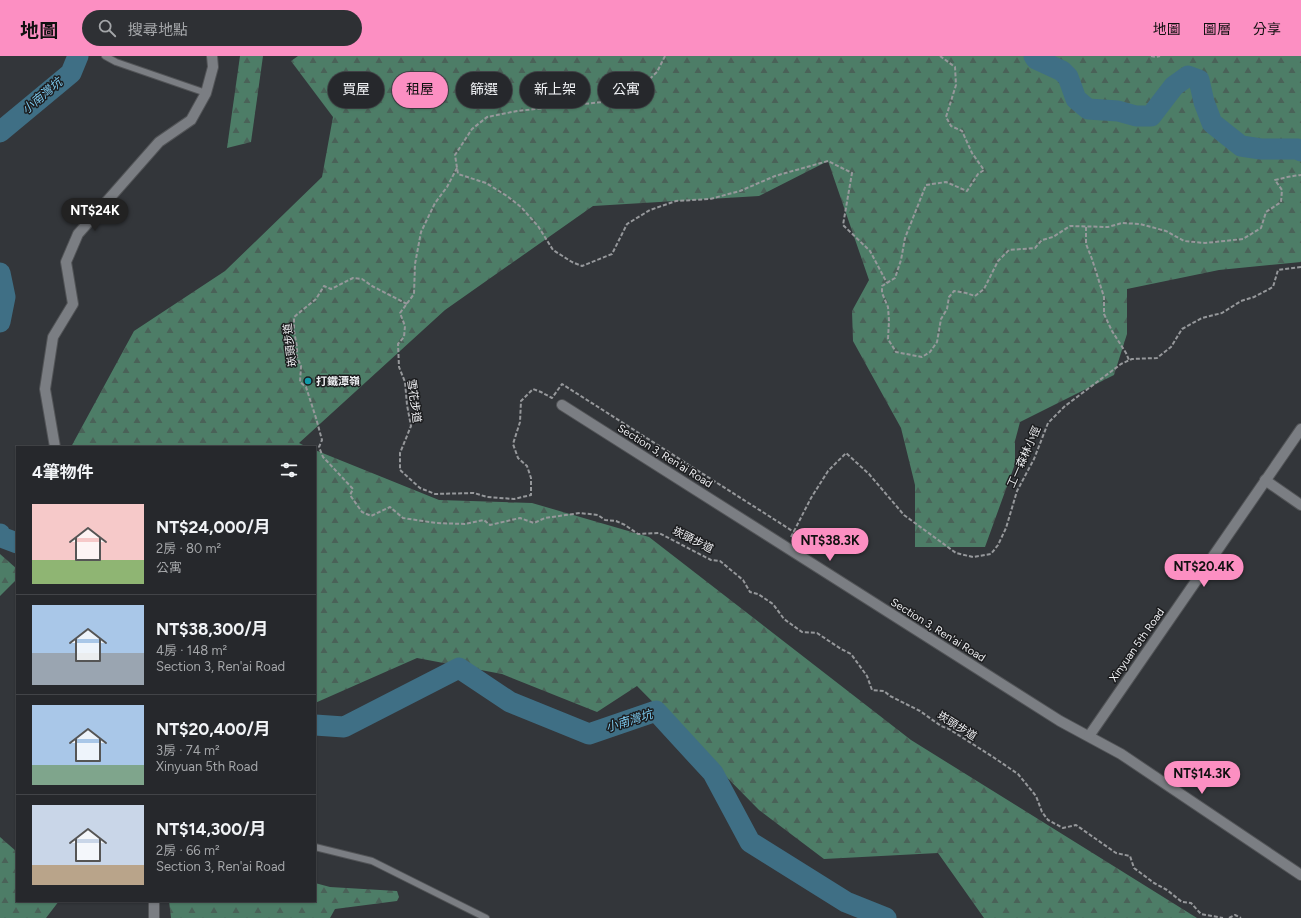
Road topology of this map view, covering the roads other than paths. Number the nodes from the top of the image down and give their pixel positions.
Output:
1 (105, 56) edge
2 (212, 56) edge
3 (206, 93) junction
4 (562, 405) dead end
5 (1301, 429) edge
6 (55, 446) edge
7 (1266, 480) junction
8 (1301, 505) edge
9 (1089, 736) junction
10 (316, 846) edge
11 (1301, 875) edge
12 (154, 902) edge
13 (154, 918) edge
14 (486, 918) edge

1 - 3 lane
2 - 3 street
3 - 6 street
4 - 9 street, Section 3, Ren'ai Road
5 - 7 street, Xinyuan 5th Road
7 - 8 street
7 - 9 street, Xinyuan 5th Road
9 - 11 street, Section 3, Ren'ai Road
10 - 14 lane
12 - 13 street

